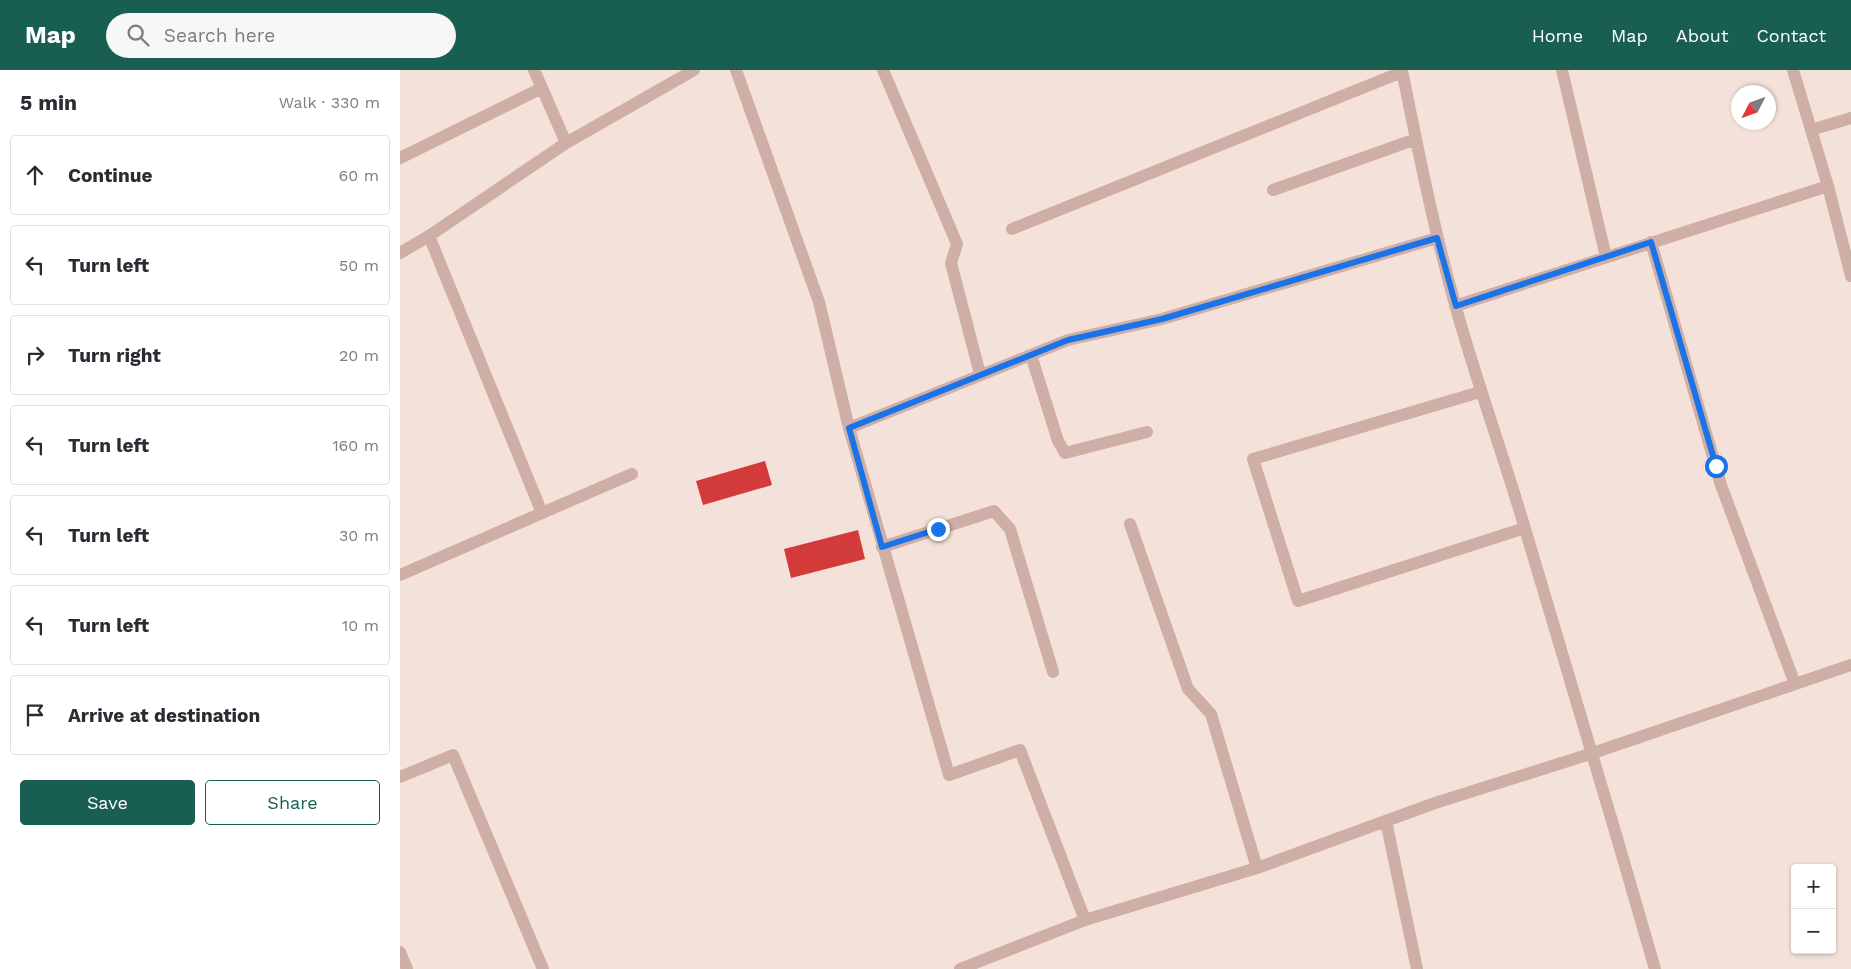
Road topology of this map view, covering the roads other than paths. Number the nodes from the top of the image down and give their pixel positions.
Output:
1 (534, 70) edge
2 (694, 70) edge
3 (736, 70) edge
4 (883, 70) edge
5 (1562, 70) edge
6 (1793, 70) edge
7 (1402, 71) edge
8 (542, 88) junction
9 (1851, 118) edge
10 (1811, 130) junction
11 (1416, 139) junction
12 (566, 143) junction
13 (400, 158) edge
14 (1828, 186) junction
15 (1273, 190) dead end
16 (1012, 229) dead end
17 (429, 236) junction
18 (1437, 238) junction
19 (1651, 242) junction
20 (400, 253) edge
21 (1606, 257) junction
22 (1851, 276) edge
23 (1456, 306) junction
24 (1031, 355) junction
25 (980, 374) junction
26 (1480, 392) junction
27 (849, 428) junction
28 (1147, 432) dead end
29 (632, 474) dead end
30 (542, 512) junction
31 (1130, 524) dead end
32 (1525, 528) junction
33 (882, 547) junction
34 (400, 576) edge
35 (1851, 665) edge
36 (1053, 672) dead end
37 (1795, 684) junction
38 (1593, 753) junction
39 (400, 777) edge
40 (1386, 821) junction
41 (1257, 868) junction
42 (1085, 920) junction
43 (400, 952) edge
44 (407, 969) edge
45 (542, 969) edge
46 (960, 969) edge
47 (1417, 969) edge
48 (1655, 969) edge

1 - 8 street
2 - 12 street
3 - 27 street
4 - 25 street
5 - 21 street
6 - 10 street
7 - 11 street
7 - 16 street
8 - 12 street
8 - 13 street
9 - 10 street
10 - 14 street
11 - 15 street
11 - 18 street
12 - 17 street
14 - 19 street
14 - 22 street
17 - 20 street
17 - 30 street
18 - 23 street
18 - 24 street
19 - 21 street
19 - 37 street
21 - 23 street
23 - 26 street
24 - 25 street
24 - 28 street
25 - 27 street
26 - 32 street
26 - 32 street
27 - 33 street
29 - 30 street
30 - 34 street
31 - 41 street
32 - 38 street
33 - 36 street
33 - 42 street
35 - 37 street
37 - 38 street
38 - 40 street
38 - 48 street
39 - 45 street
40 - 41 street
40 - 47 street
41 - 42 street
42 - 46 street
43 - 44 street

